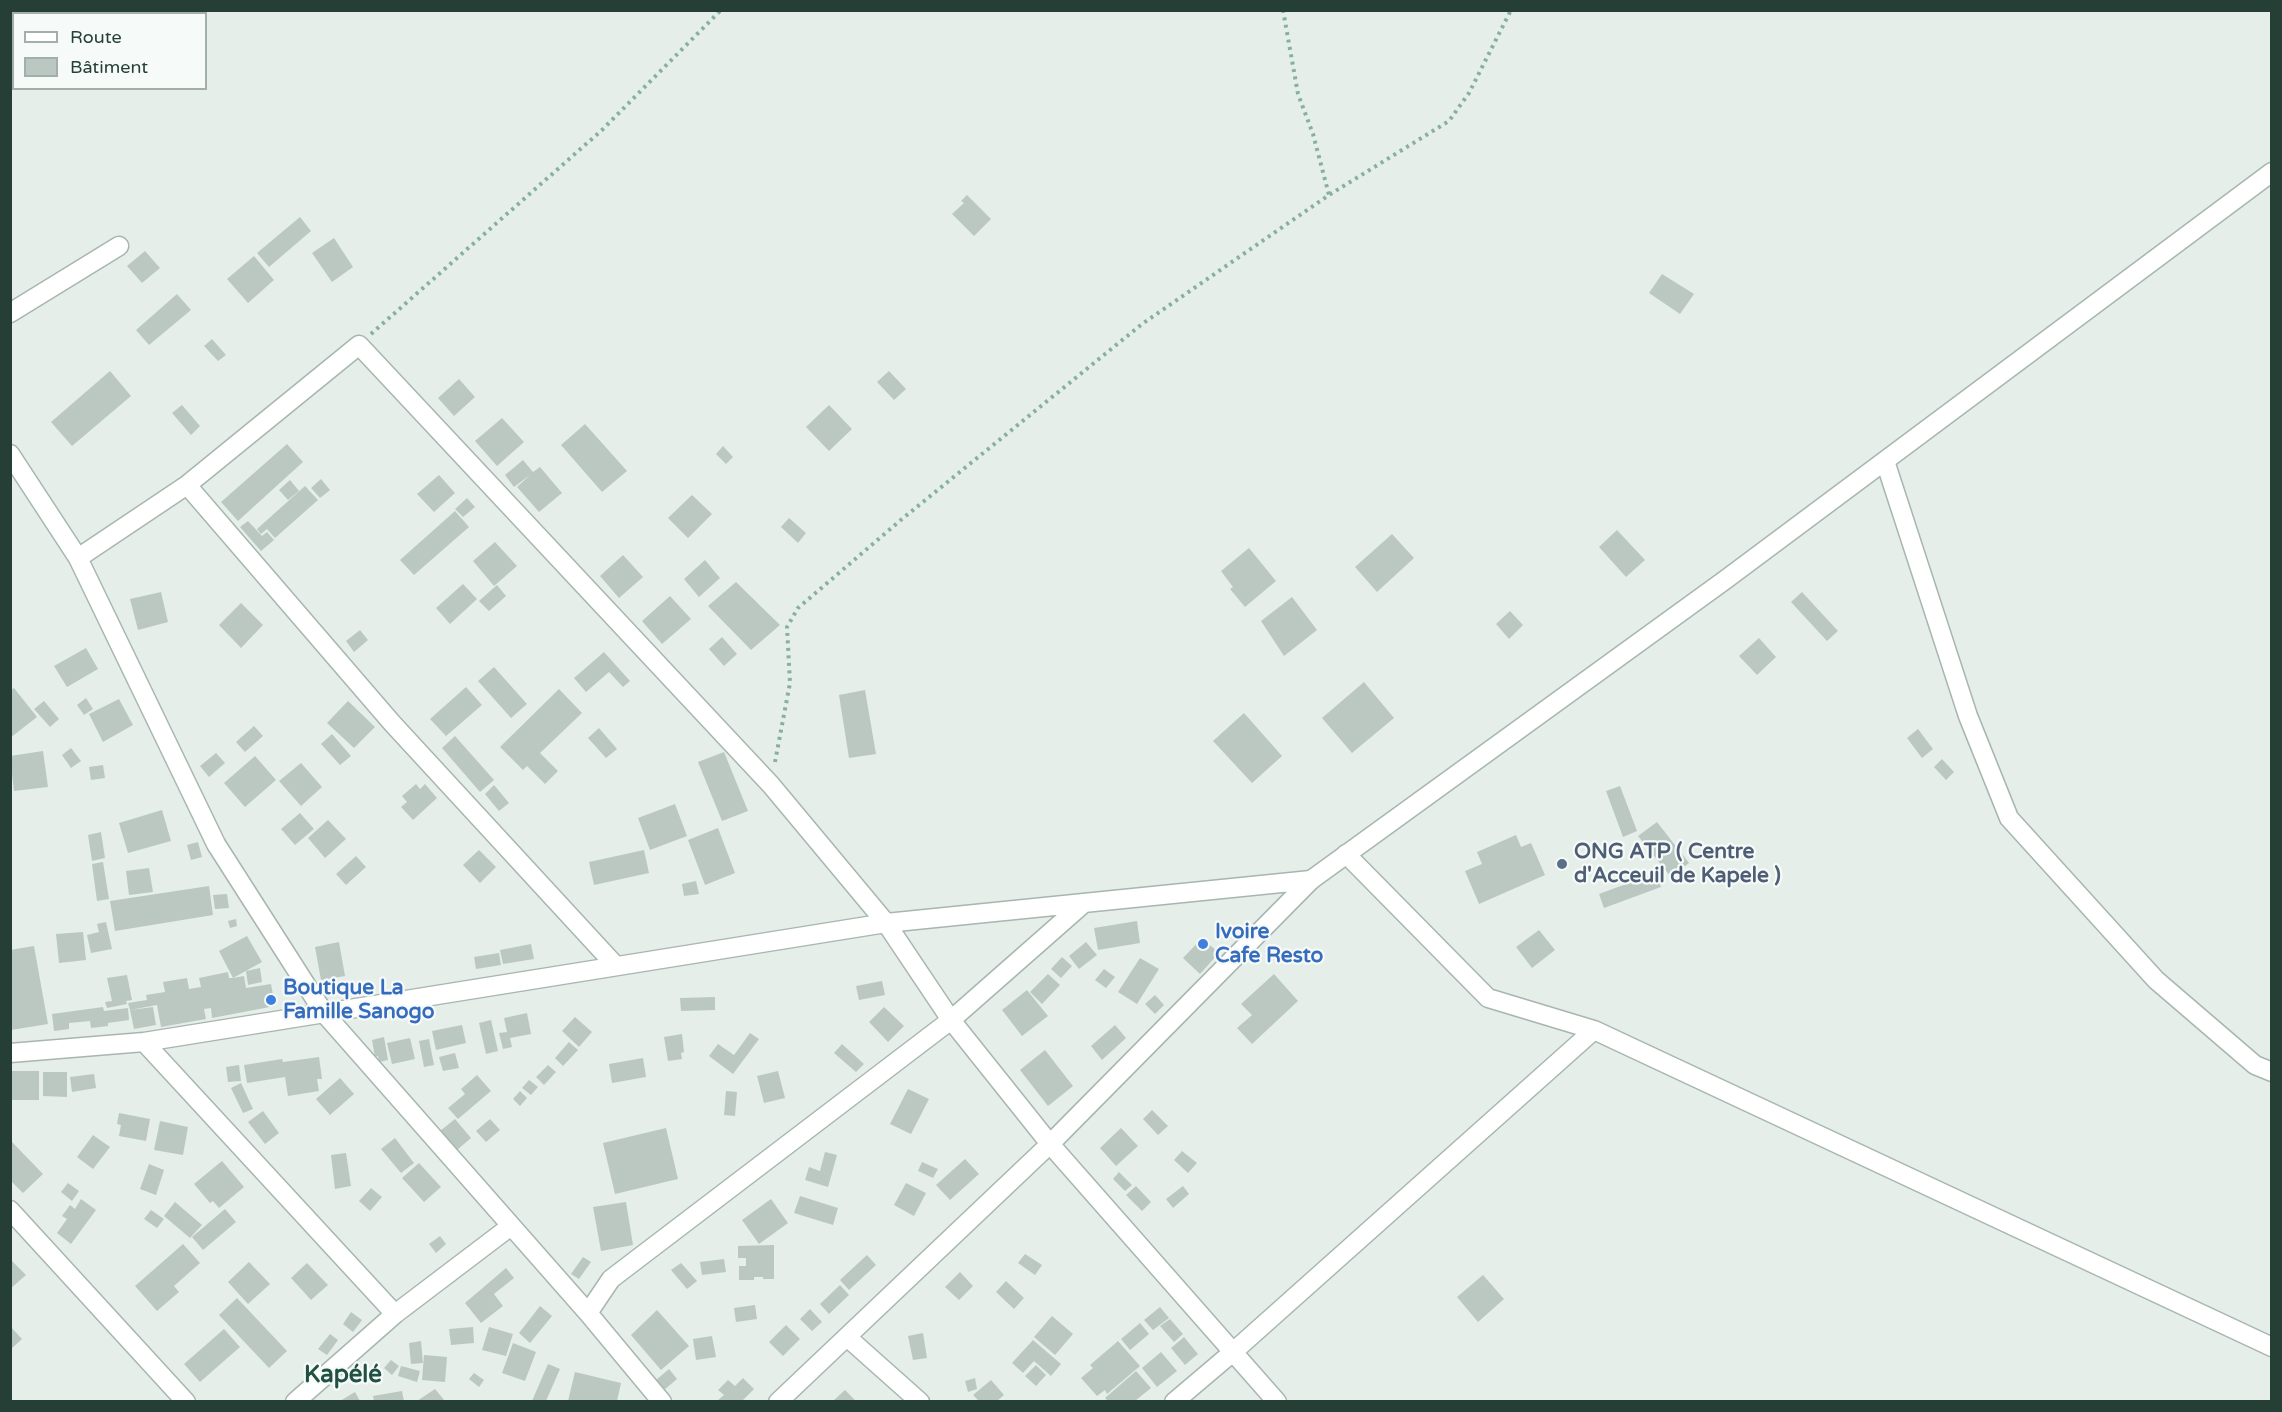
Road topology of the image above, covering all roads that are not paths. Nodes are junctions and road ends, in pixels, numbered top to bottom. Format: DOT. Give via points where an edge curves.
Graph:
graph roads {
  1 [pos="2271,172"];
  2 [pos="119,246"];
  3 [pos="10,313"];
  4 [pos="10,454"];
  5 [pos="1885,461"];
  6 [pos="187,485"];
  7 [pos="78,558"];
  8 [pos="1346,854"];
  9 [pos="1311,880"];
  10 [pos="1084,903"];
  11 [pos="886,922"];
  12 [pos="616,966"];
  13 [pos="324,1013"];
  14 [pos="951,1020"];
  15 [pos="1594,1030"];
  16 [pos="144,1042"];
  17 [pos="10,1053"];
  18 [pos="2271,1072"];
  19 [pos="1050,1144"];
  20 [pos="10,1210"];
  21 [pos="510,1226"];
  22 [pos="588,1313"];
  23 [pos="395,1314"];
  24 [pos="847,1337"];
  25 [pos="2271,1347"];
  26 [pos="1233,1352"];
  27 [pos="186,1401"];
  28 [pos="295,1401"];
  29 [pos="662,1401"];
  30 [pos="778,1401"];
  31 [pos="920,1401"];
  32 [pos="1174,1401"];
  33 [pos="1277,1401"];
  1 -- 5 [label="street"];
  2 -- 3 [label="street"];
  4 -- 7 [label="street"];
  5 -- 8 [label="street"];
  5 -- 18 [label="street" via="1968,716 2009,818 2156,980 2255,1065"];
  6 -- 7 [label="street"];
  6 -- 11 [label="street" via="359,345 771,785"];
  6 -- 12 [label="street" via="392,723"];
  7 -- 13 [label="street" via="216,844"];
  8 -- 9 [label="street"];
  8 -- 15 [label="street" via="1488,998"];
  9 -- 10 [label="street"];
  9 -- 19 [label="street"];
  10 -- 11 [label="street"];
  10 -- 14 [label="street"];
  11 -- 12 [label="street"];
  11 -- 14 [label="street"];
  12 -- 13 [label="street"];
  13 -- 16 [label="street"];
  13 -- 21 [label="street"];
  14 -- 19 [label="street"];
  14 -- 22 [label="street" via="610,1279"];
  15 -- 25 [label="street"];
  15 -- 26 [label="street"];
  16 -- 17 [label="street"];
  16 -- 23 [label="street"];
  19 -- 24 [label="street"];
  19 -- 26 [label="street"];
  20 -- 27 [label="street"];
  21 -- 22 [label="street"];
  21 -- 23 [label="street"];
  22 -- 29 [label="street"];
  23 -- 28 [label="street"];
  24 -- 30 [label="street"];
  24 -- 31 [label="street"];
  26 -- 32 [label="street"];
  26 -- 33 [label="street"];
}
